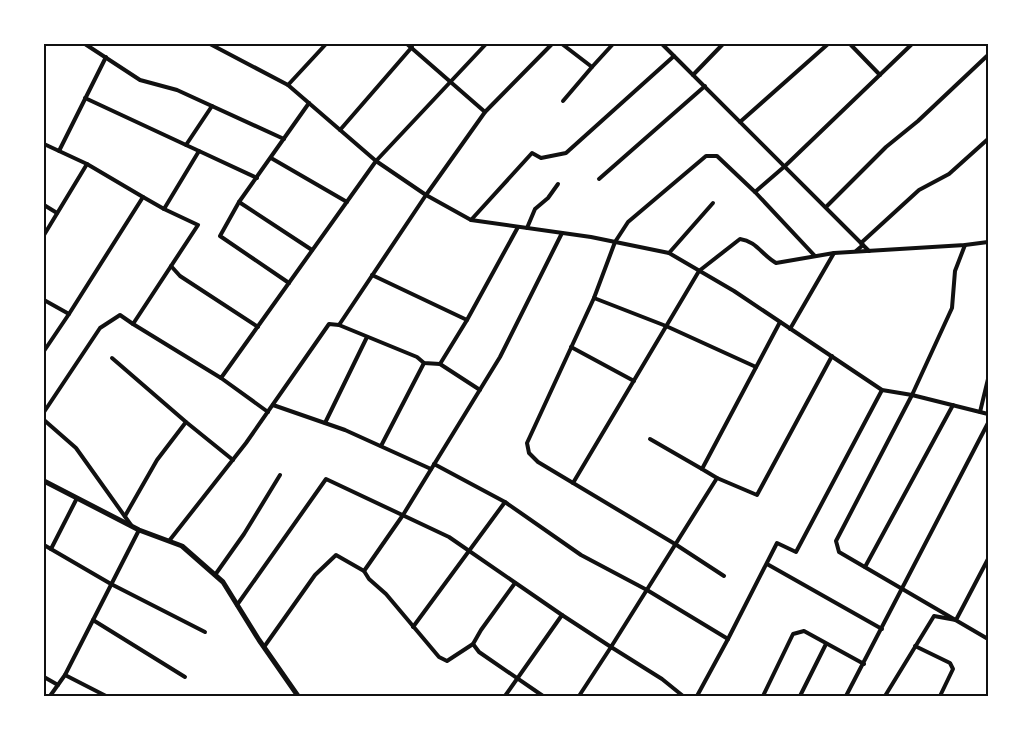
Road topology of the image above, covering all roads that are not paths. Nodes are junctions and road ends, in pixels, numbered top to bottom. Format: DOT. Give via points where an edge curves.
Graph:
graph roads {
  1 [pos="85,44"];
  2 [pos="210,44"];
  3 [pos="326,44"];
  4 [pos="407,44"];
  5 [pos="486,44"];
  6 [pos="552,44"];
  7 [pos="562,44"];
  8 [pos="612,44"];
  9 [pos="662,44"];
  10 [pos="724,44"];
  11 [pos="828,44"];
  12 [pos="850,44"];
  13 [pos="912,44"];
  14 [pos="220,46"];
  15 [pos="412,47"];
  16 [pos="988,55"];
  17 [pos="674,56"];
  18 [pos="106,58"];
  19 [pos="592,67"];
  20 [pos="693,75"];
  21 [pos="880,75"];
  22 [pos="451,82"];
  23 [pos="288,85"];
  24 [pos="705,86"];
  25 [pos="85,98"];
  26 [pos="564,101"];
  27 [pos="309,103"];
  28 [pos="212,106"];
  29 [pos="485,112"];
  30 [pos="740,122"];
  31 [pos="340,130"];
  32 [pos="988,138"];
  33 [pos="284,139"];
  34 [pos="44,144"];
  35 [pos="186,145"];
  36 [pos="59,151"];
  37 [pos="199,151"];
  38 [pos="271,158"];
  39 [pos="376,161"];
  40 [pos="87,164"];
  41 [pos="785,166"];
  42 [pos="257,178"];
  43 [pos="599,179"];
  44 [pos="558,184"];
  45 [pos="755,192"];
  46 [pos="426,195"];
  47 [pos="143,197"];
  48 [pos="240,202"];
  49 [pos="347,202"];
  50 [pos="712,203"];
  51 [pos="44,205"];
  52 [pos="826,207"];
  53 [pos="164,209"];
  54 [pos="57,213"];
  55 [pos="471,220"];
  56 [pos="518,226"];
  57 [pos="527,228"];
  58 [pos="562,233"];
  59 [pos="44,235"];
  60 [pos="988,238"];
  61 [pos="616,242"];
  62 [pos="861,243"];
  63 [pos="986,243"];
  64 [pos="965,245"];
  65 [pos="312,250"];
  66 [pos="869,251"];
  67 [pos="856,252"];
  68 [pos="668,253"];
  69 [pos="834,253"];
  70 [pos="815,256"];
  71 [pos="171,266"];
  72 [pos="700,271"];
  73 [pos="372,275"];
  74 [pos="289,283"];
  75 [pos="594,298"];
  76 [pos="44,300"];
  77 [pos="69,314"];
  78 [pos="467,320"];
  79 [pos="780,322"];
  80 [pos="133,324"];
  81 [pos="339,325"];
  82 [pos="666,326"];
  83 [pos="258,327"];
  84 [pos="790,329"];
  85 [pos="367,336"];
  86 [pos="571,347"];
  87 [pos="44,351"];
  88 [pos="832,356"];
  89 [pos="112,358"];
  90 [pos="424,363"];
  91 [pos="440,364"];
  92 [pos="756,367"];
  93 [pos="221,378"];
  94 [pos="988,379"];
  95 [pos="634,381"];
  96 [pos="480,390"];
  97 [pos="882,390"];
  98 [pos="912,396"];
  99 [pos="273,404"];
  100 [pos="953,405"];
  101 [pos="44,412"];
  102 [pos="268,412"];
  103 [pos="980,412"];
  104 [pos="988,414"];
  105 [pos="44,420"];
  106 [pos="186,422"];
  107 [pos="325,423"];
  108 [pos="988,423"];
  109 [pos="650,439"];
  110 [pos="381,446"];
  111 [pos="233,460"];
  112 [pos="434,464"];
  113 [pos="702,468"];
  114 [pos="431,469"];
  115 [pos="280,475"];
  116 [pos="717,478"];
  117 [pos="44,481"];
  118 [pos="573,483"];
  119 [pos="77,498"];
  120 [pos="505,502"];
  121 [pos="403,515"];
  122 [pos="125,516"];
  123 [pos="133,527"];
  124 [pos="139,530"];
  125 [pos="169,541"];
  126 [pos="44,544"];
  127 [pos="676,544"];
  128 [pos="51,549"];
  129 [pos="469,551"];
  130 [pos="988,559"];
  131 [pos="767,564"];
  132 [pos="865,567"];
  133 [pos="364,571"];
  134 [pos="215,575"];
  135 [pos="724,576"];
  136 [pos="516,583"];
  137 [pos="111,584"];
  138 [pos="647,590"];
  139 [pos="902,590"];
  140 [pos="238,605"];
  141 [pos="562,615"];
  142 [pos="93,620"];
  143 [pos="956,620"];
  144 [pos="413,627"];
  145 [pos="882,629"];
  146 [pos="206,632"];
  147 [pos="728,639"];
  148 [pos="988,639"];
  149 [pos="473,644"];
  150 [pos="826,644"];
  151 [pos="915,646"];
  152 [pos="264,647"];
  153 [pos="611,647"];
  154 [pos="864,664"];
  155 [pos="65,675"];
  156 [pos="44,677"];
  157 [pos="184,677"];
  158 [pos="517,679"];
  159 [pos="58,685"];
  160 [pos="50,696"];
  161 [pos="106,696"];
  162 [pos="298,696"];
  163 [pos="505,696"];
  164 [pos="543,696"];
  165 [pos="579,696"];
  166 [pos="683,696"];
  167 [pos="697,696"];
  168 [pos="763,696"];
  169 [pos="800,696"];
  170 [pos="846,696"];
  171 [pos="885,696"];
  172 [pos="940,696"];
  1 -- 18 [label="street"];
  2 -- 14 [label="street"];
  3 -- 23 [label="street"];
  4 -- 15 [label="street"];
  5 -- 22 [label="street"];
  6 -- 29 [label="street"];
  7 -- 19 [label="street"];
  8 -- 19 [label="street"];
  9 -- 17 [label="street"];
  10 -- 20 [label="street"];
  11 -- 30 [label="street"];
  12 -- 21 [label="street"];
  13 -- 21 [label="street"];
  14 -- 23 [label="street"];
  15 -- 22 [label="street"];
  15 -- 31 [label="street"];
  16 -- 52 [label="street" via="886,147"];
  17 -- 20 [label="street"];
  17 -- 55 [label="street" via="566,153 541,158 532,153"];
  18 -- 25 [label="street"];
  18 -- 28 [label="street" via="140,80 177,90"];
  19 -- 26 [label="street"];
  20 -- 24 [label="street"];
  21 -- 41 [label="street"];
  22 -- 29 [label="street"];
  22 -- 39 [label="street"];
  23 -- 27 [label="street"];
  24 -- 30 [label="street"];
  24 -- 43 [label="street"];
  25 -- 35 [label="street"];
  25 -- 36 [label="street"];
  27 -- 31 [label="street"];
  27 -- 33 [label="street"];
  28 -- 33 [label="street"];
  28 -- 35 [label="street"];
  29 -- 46 [label="street"];
  30 -- 41 [label="street"];
  31 -- 39 [label="street"];
  32 -- 62 [label="street" via="949,174 919,190"];
  33 -- 38 [label="street"];
  34 -- 36 [label="street"];
  35 -- 37 [label="street"];
  36 -- 40 [label="street"];
  37 -- 42 [label="street"];
  37 -- 53 [label="street"];
  38 -- 42 [label="street"];
  38 -- 49 [label="street"];
  39 -- 46 [label="street"];
  39 -- 49 [label="street"];
  40 -- 47 [label="street"];
  40 -- 54 [label="street"];
  41 -- 45 [label="street"];
  41 -- 52 [label="street"];
  42 -- 48 [label="street"];
  44 -- 57 [label="street" via="535,209"];
  45 -- 61 [label="street" via="717,156 706,156 628,222"];
  45 -- 70 [label="street"];
  46 -- 55 [label="street"];
  46 -- 73 [label="street"];
  47 -- 53 [label="street"];
  47 -- 77 [label="street"];
  48 -- 65 [label="street"];
  48 -- 74 [label="street" via="220,236"];
  49 -- 65 [label="street"];
  50 -- 68 [label="street"];
  51 -- 54 [label="street"];
  52 -- 62 [label="street"];
  53 -- 71 [label="street" via="198,225"];
  54 -- 59 [label="street"];
  55 -- 56 [label="street"];
  56 -- 57 [label="street"];
  56 -- 78 [label="street"];
  57 -- 58 [label="street"];
  58 -- 61 [label="street"];
  58 -- 96 [label="street" via="500,358"];
  60 -- 63 [label="street"];
  61 -- 68 [label="street"];
  61 -- 75 [label="street"];
  62 -- 66 [label="street"];
  62 -- 67 [label="street" via="863,245"];
  63 -- 64 [label="street"];
  64 -- 66 [label="street"];
  64 -- 98 [label="street" via="955,271 952,308"];
  65 -- 74 [label="street"];
  66 -- 67 [label="street"];
  67 -- 69 [label="street"];
  68 -- 72 [label="street"];
  69 -- 70 [label="street"];
  69 -- 84 [label="street"];
  70 -- 72 [label="street" via="776,263 750,240 740,239"];
  71 -- 80 [label="street"];
  71 -- 83 [label="street" via="180,276"];
  72 -- 79 [label="street"];
  72 -- 82 [label="street"];
  73 -- 78 [label="street"];
  73 -- 81 [label="street"];
  74 -- 83 [label="street"];
  75 -- 82 [label="street"];
  75 -- 86 [label="street"];
  76 -- 77 [label="street"];
  77 -- 87 [label="street"];
  78 -- 91 [label="street"];
  79 -- 84 [label="street"];
  79 -- 92 [label="street"];
  80 -- 93 [label="street"];
  80 -- 101 [label="street" via="120,315 100,328"];
  81 -- 85 [label="street"];
  81 -- 99 [label="street" via="329,324"];
  82 -- 92 [label="street"];
  82 -- 95 [label="street"];
  83 -- 93 [label="street"];
  84 -- 88 [label="street"];
  85 -- 90 [label="street"];
  85 -- 107 [label="street"];
  86 -- 95 [label="street"];
  86 -- 118 [label="street" via="527,443 529,453 538,462"];
  88 -- 97 [label="street"];
  88 -- 116 [label="street" via="757,495"];
  89 -- 106 [label="street"];
  90 -- 91 [label="street"];
  90 -- 110 [label="street"];
  91 -- 96 [label="street"];
  92 -- 113 [label="street"];
  93 -- 102 [label="street"];
  94 -- 103 [label="street"];
  95 -- 118 [label="street"];
  96 -- 112 [label="street"];
  97 -- 98 [label="street"];
  97 -- 131 [label="street" via="796,552 777,544"];
  98 -- 100 [label="street"];
  98 -- 132 [label="street" via="836,540 839,552"];
  99 -- 102 [label="street"];
  99 -- 107 [label="street"];
  100 -- 103 [label="street"];
  100 -- 132 [label="street"];
  102 -- 111 [label="street"];
  103 -- 104 [label="street"];
  105 -- 122 [label="street" via="76,448"];
  106 -- 111 [label="street"];
  106 -- 122 [label="street" via="157,460"];
  107 -- 110 [label="street"];
  108 -- 139 [label="street"];
  109 -- 113 [label="street"];
  110 -- 114 [label="street"];
  111 -- 125 [label="street"];
  112 -- 114 [label="street"];
  112 -- 120 [label="street"];
  113 -- 116 [label="street"];
  114 -- 121 [label="street"];
  115 -- 134 [label="street"];
  116 -- 127 [label="street"];
  117 -- 119 [label="street"];
  118 -- 127 [label="street"];
  119 -- 123 [label="street"];
  119 -- 128 [label="street"];
  120 -- 129 [label="street"];
  120 -- 138 [label="street" via="581,555"];
  121 -- 129 [label="street" via="449,537"];
  121 -- 133 [label="street"];
  121 -- 140 [label="street" via="326,479"];
  122 -- 123 [label="street"];
  123 -- 124 [label="street"];
  124 -- 125 [label="street"];
  124 -- 137 [label="street"];
  125 -- 134 [label="street" via="182,546"];
  126 -- 128 [label="street"];
  127 -- 135 [label="street"];
  127 -- 138 [label="street"];
  128 -- 137 [label="street"];
  129 -- 136 [label="street"];
  129 -- 144 [label="street"];
  130 -- 143 [label="street"];
  131 -- 145 [label="street"];
  131 -- 147 [label="street"];
  132 -- 139 [label="street"];
  133 -- 144 [label="street"];
  133 -- 152 [label="street" via="336,555 315,575"];
  134 -- 140 [label="street"];
  136 -- 141 [label="street"];
  136 -- 149 [label="street"];
  137 -- 142 [label="street"];
  137 -- 146 [label="street"];
  138 -- 147 [label="street"];
  138 -- 153 [label="street"];
  139 -- 143 [label="street"];
  139 -- 145 [label="street"];
  140 -- 152 [label="street"];
  141 -- 153 [label="street"];
  141 -- 158 [label="street"];
  142 -- 155 [label="street"];
  142 -- 157 [label="street"];
  143 -- 148 [label="street"];
  143 -- 151 [label="street" via="934,616"];
  144 -- 149 [label="street" via="446,661"];
  145 -- 154 [label="street"];
  147 -- 167 [label="street"];
  149 -- 158 [label="street" via="479,652"];
  150 -- 154 [label="street"];
  150 -- 168 [label="street" via="804,631 793,634"];
  150 -- 169 [label="street"];
  151 -- 171 [label="street"];
  151 -- 172 [label="street" via="950,663 953,670"];
  152 -- 162 [label="street"];
  153 -- 165 [label="street"];
  153 -- 166 [label="street"];
  154 -- 170 [label="street"];
  155 -- 159 [label="street"];
  155 -- 161 [label="street"];
  156 -- 159 [label="street"];
  158 -- 163 [label="street"];
  158 -- 164 [label="street"];
  159 -- 160 [label="street"];
}
